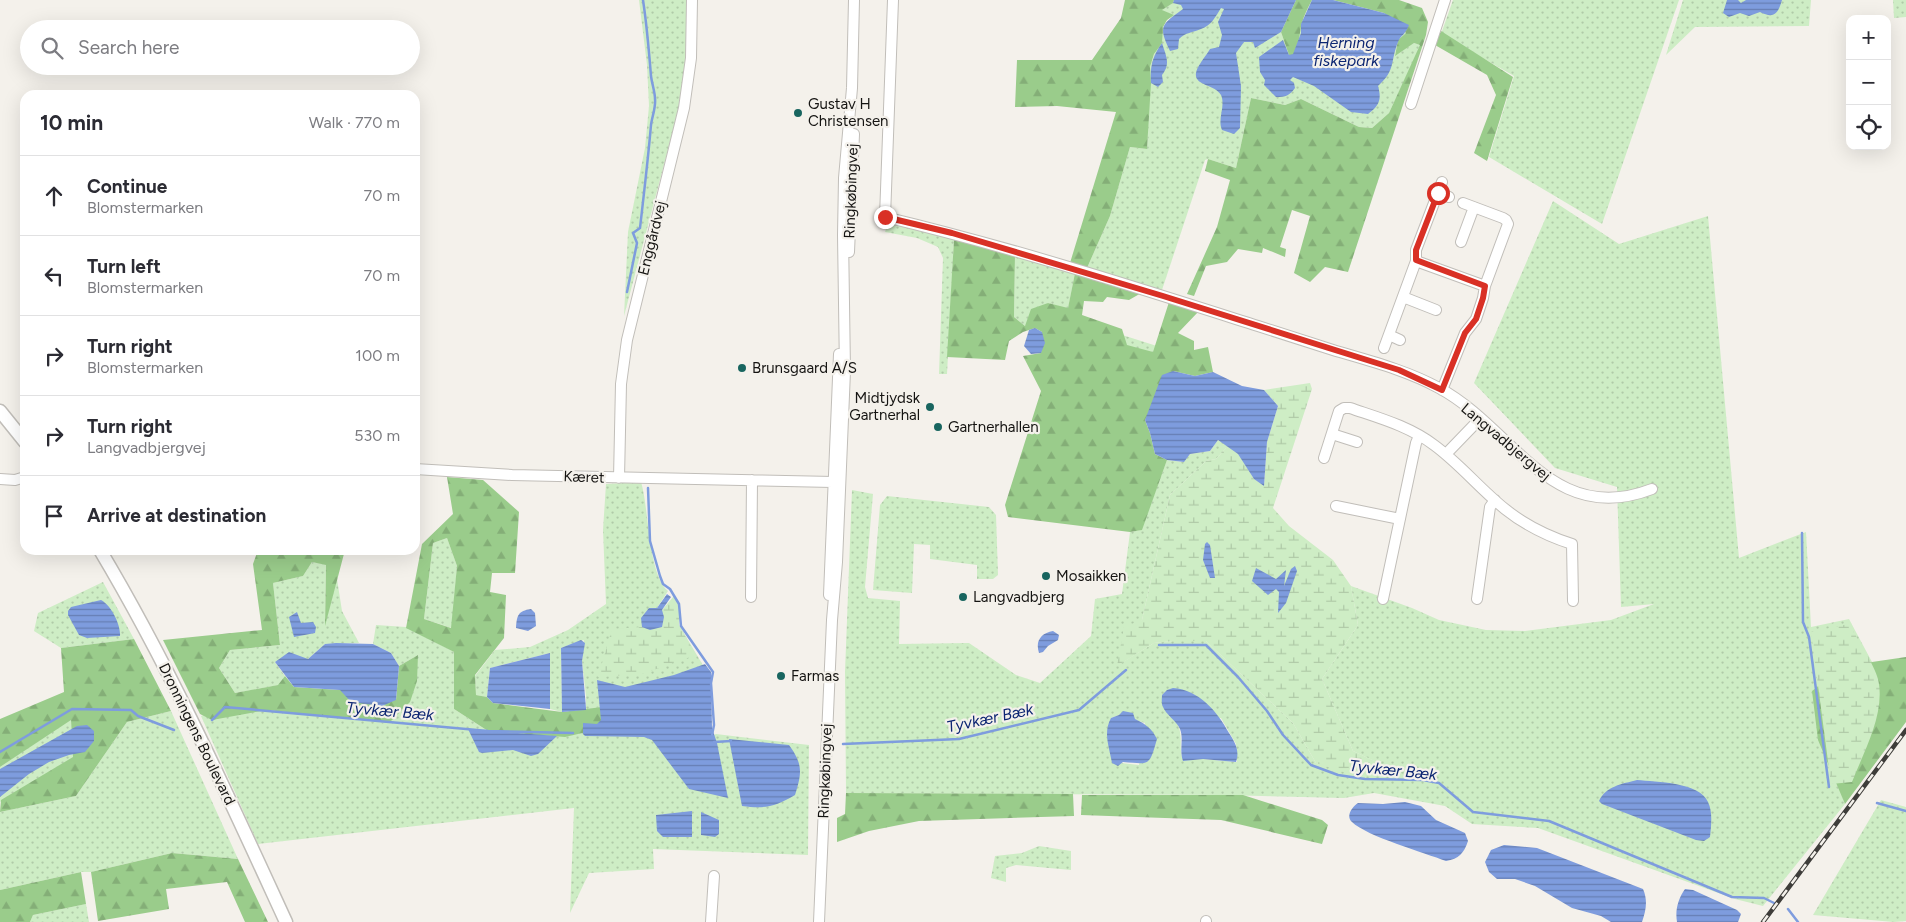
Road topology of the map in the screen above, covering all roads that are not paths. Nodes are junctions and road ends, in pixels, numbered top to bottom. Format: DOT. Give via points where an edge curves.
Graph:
graph roads {
  1 [pos="692,0"];
  2 [pos="854,0"];
  3 [pos="893,0"];
  4 [pos="1445,0"];
  5 [pos="1411,104"];
  6 [pos="1442,182"];
  7 [pos="1438,193"];
  8 [pos="1449,197"];
  9 [pos="1463,203"];
  10 [pos="1474,207"];
  11 [pos="1461,242"];
  12 [pos="1416,260"];
  13 [pos="1485,286"];
  14 [pos="1403,297"];
  15 [pos="1436,310"];
  16 [pos="843,320"];
  17 [pos="1389,335"];
  18 [pos="1400,340"];
  19 [pos="1384,348"];
  20 [pos="1442,390"];
  21 [pos="0,411"];
  22 [pos="1479,417"];
  23 [pos="1332,434"];
  24 [pos="20,436"];
  25 [pos="1419,436"];
  26 [pos="1357,442"];
  27 [pos="1446,454"];
  28 [pos="1324,458"];
  29 [pos="420,469"];
  30 [pos="20,478"];
  31 [pos="619,478"];
  32 [pos="0,479"];
  33 [pos="752,480"];
  34 [pos="833,482"];
  35 [pos="1652,489"];
  36 [pos="1495,500"];
  37 [pos="1336,506"];
  38 [pos="1365,512"];
  39 [pos="1400,519"];
  40 [pos="1363,524"];
  41 [pos="103,555"];
  42 [pos="1584,580"];
  43 [pos="1572,581"];
  44 [pos="1479,587"];
  45 [pos="1490,588"];
  46 [pos="751,596"];
  47 [pos="1382,599"];
  48 [pos="1478,599"];
  49 [pos="1573,601"];
  50 [pos="832,620"];
  51 [pos="714,876"];
  52 [pos="286,922"];
  53 [pos="711,922"];
  54 [pos="819,922"];
  1 -- 31 [label="street, Enggårdvej" via="692,58 684,108 627,340 621,384"];
  2 -- 16 [label="street, Ringkøbingvej" via="842,235"];
  3 -- 20 [label="street, Langvadbjergvej" via="885,217 952,233 1163,296 1399,370"];
  4 -- 5 [label="street"];
  6 -- 7 [label="street"];
  7 -- 8 [label="street"];
  7 -- 12 [label="street" via="1416,250"];
  9 -- 10 [label="street"];
  10 -- 11 [label="street"];
  10 -- 13 [label="street" via="1506,220 1508,224"];
  12 -- 13 [label="street"];
  12 -- 14 [label="street"];
  13 -- 20 [label="street" via="1476,319 1465,333"];
  14 -- 15 [label="street"];
  14 -- 17 [label="street"];
  16 -- 34 [label="street, Ringkøbingvej"];
  16 -- 50 [label="street, Ringkøbingvej" via="844,380"];
  17 -- 18 [label="street"];
  17 -- 19 [label="street"];
  20 -- 22 [label="street, Langvadbjergvej"];
  21 -- 24 [label="main road"];
  22 -- 27 [label="street"];
  22 -- 35 [label="street, Langvadbjergvej" via="1557,485 1582,495 1612,498"];
  23 -- 25 [label="street" via="1340,411 1350,408 1399,425"];
  23 -- 26 [label="street"];
  23 -- 28 [label="street"];
  25 -- 27 [label="street"];
  25 -- 39 [label="street"];
  27 -- 36 [label="street"];
  29 -- 31 [label="street, Kæret"];
  30 -- 32 [label="street"];
  31 -- 33 [label="street, Kæret"];
  33 -- 34 [label="street, Kæret"];
  33 -- 46 [label="street"];
  34 -- 50 [label="street, Ringkøbingvej" via="829,581"];
  36 -- 43 [label="street" via="1526,524 1572,544"];
  36 -- 44 [label="street" via="1490,507"];
  37 -- 38 [label="street"];
  38 -- 39 [label="street"];
  38 -- 40 [label="street"];
  39 -- 47 [label="street"];
  41 -- 52 [label="main road, Dronningens Boulevard" via="198,733"];
  42 -- 43 [label="street"];
  43 -- 49 [label="street"];
  44 -- 45 [label="street"];
  44 -- 48 [label="street"];
  50 -- 54 [label="street, Ringkøbingvej"];
  51 -- 53 [label="street"];
}
